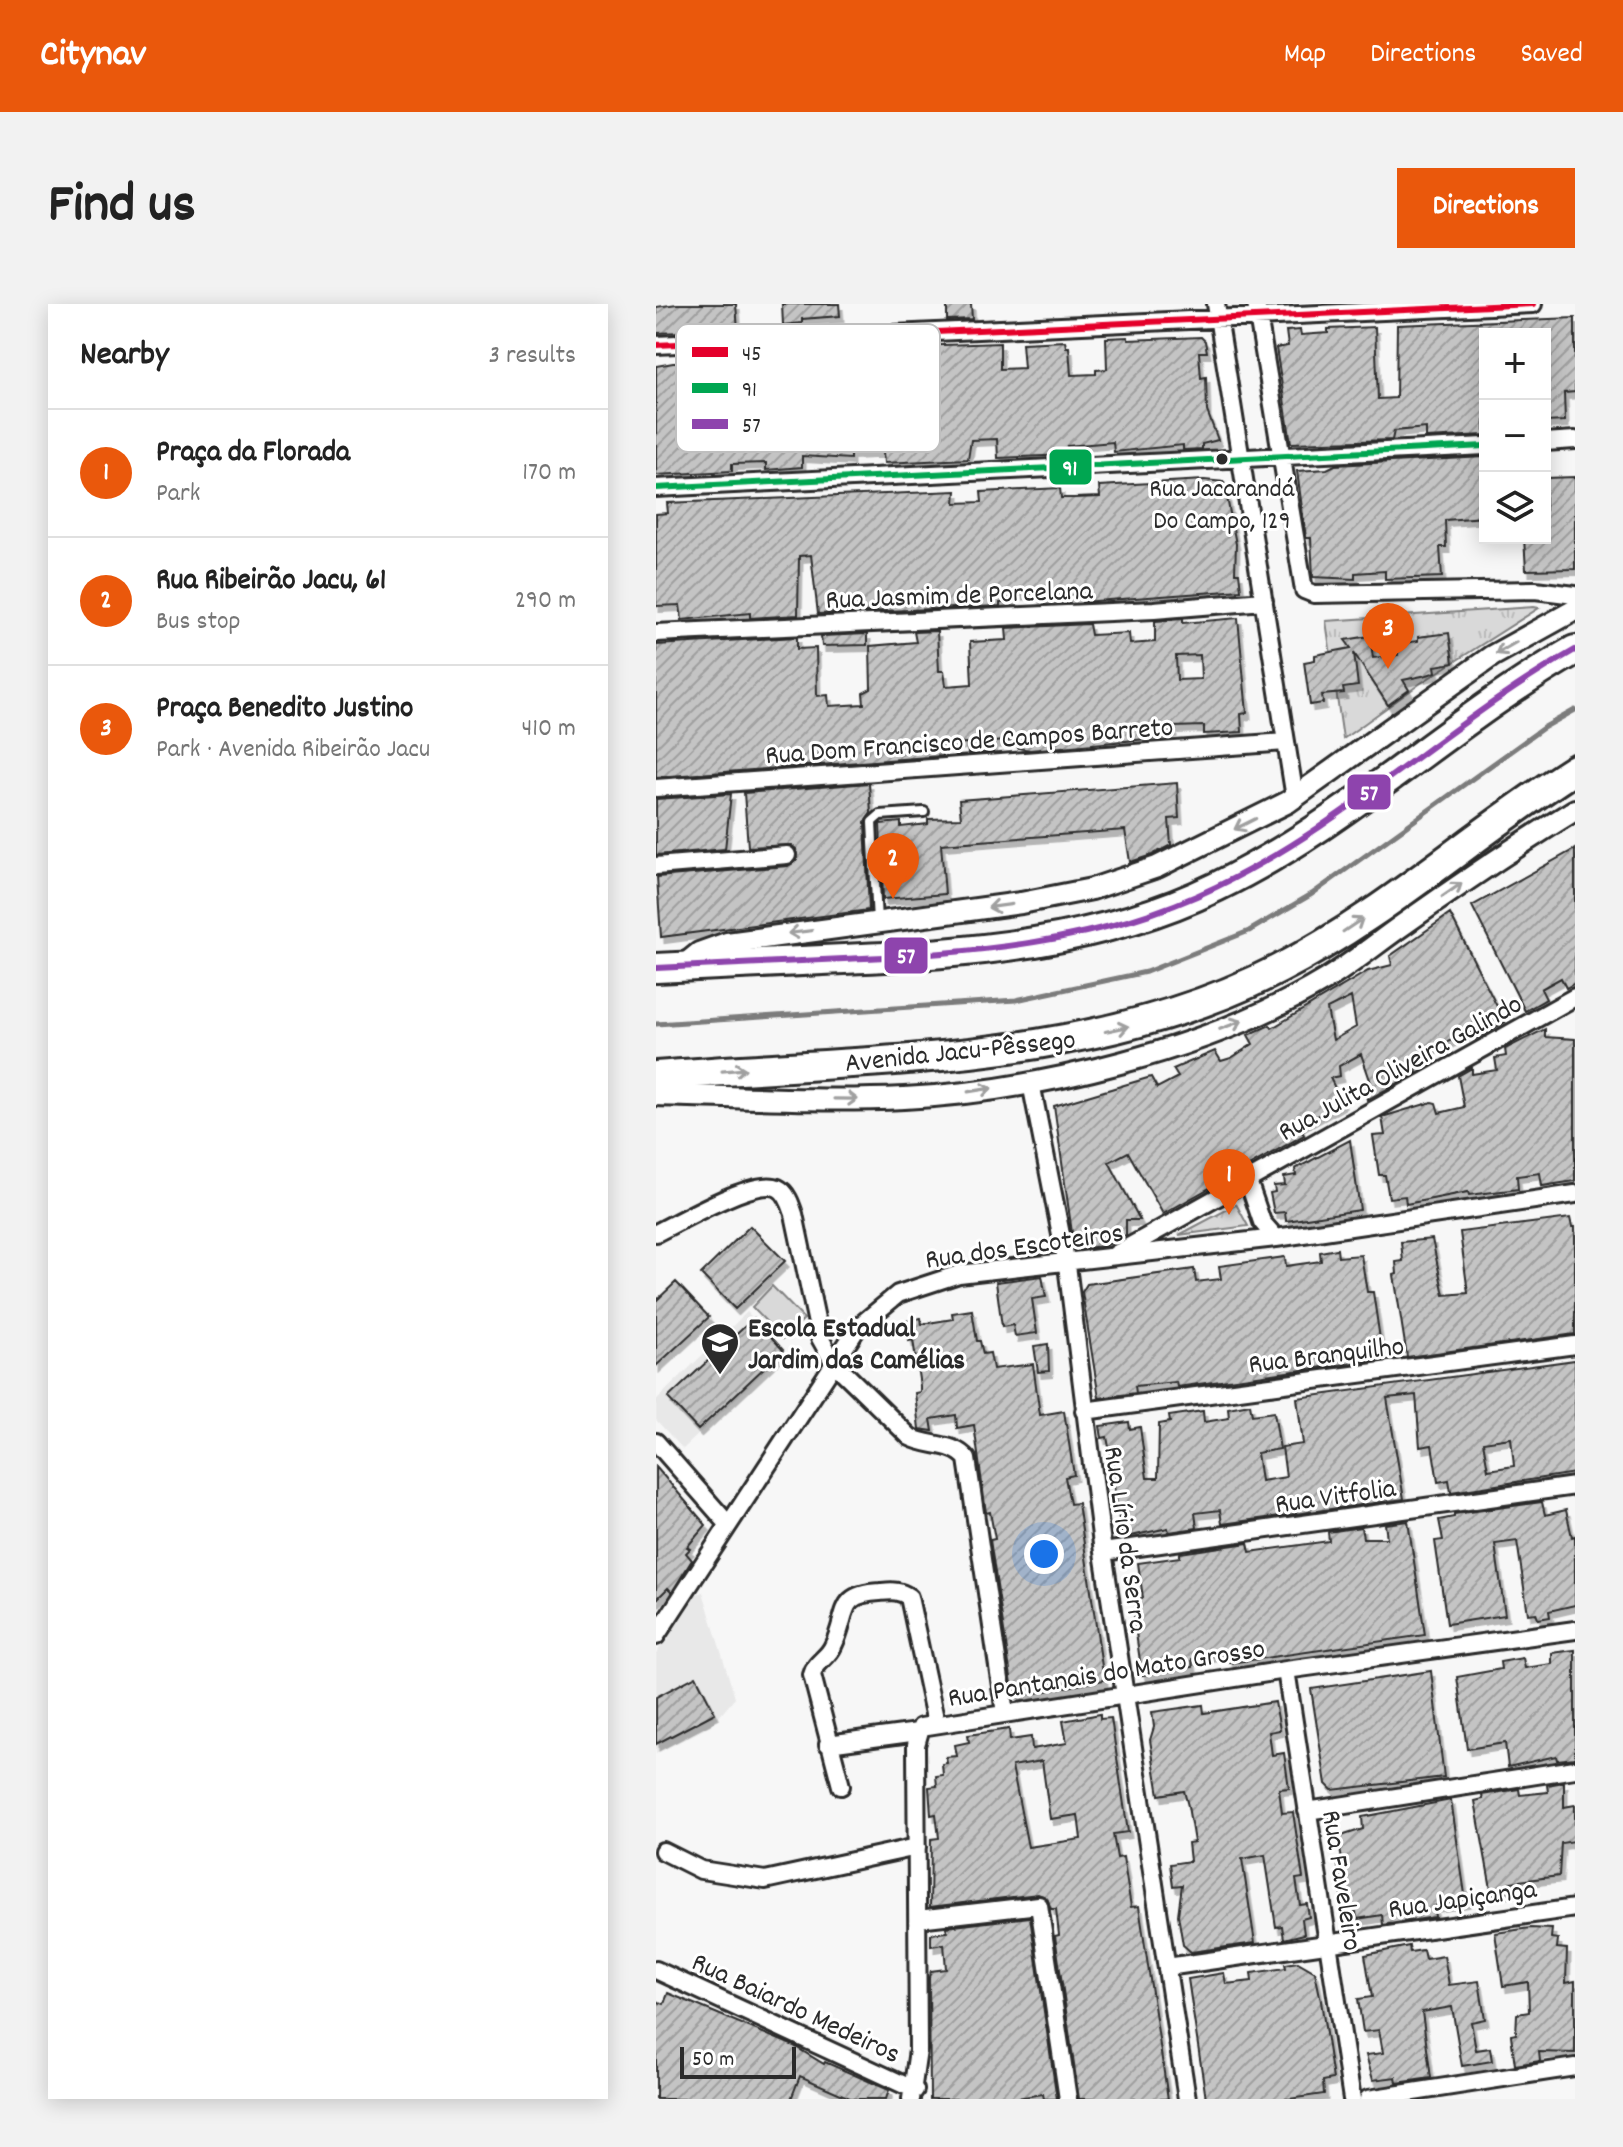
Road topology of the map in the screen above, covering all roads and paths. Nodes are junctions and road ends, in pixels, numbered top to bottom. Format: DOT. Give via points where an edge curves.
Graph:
graph roads {
  1 [pos="1216,304"];
  2 [pos="1533,304"];
  3 [pos="1257,311"];
  4 [pos="1219,321"];
  5 [pos="940,333"];
  6 [pos="676,344"];
  7 [pos="656,345"];
  8 [pos="1575,440"];
  9 [pos="1551,442"];
  10 [pos="1479,446"];
  11 [pos="1281,458"];
  12 [pos="1241,460"];
  13 [pos="656,488"];
  14 [pos="1575,595"];
  15 [pos="1264,601"];
  16 [pos="1575,610"];
  17 [pos="656,633"];
  18 [pos="1575,650"];
  19 [pos="1286,742"];
  20 [pos="1575,769"];
  21 [pos="656,788"];
  22 [pos="1295,798"];
  23 [pos="1575,810"];
  24 [pos="924,812"];
  25 [pos="787,855"];
  26 [pos="656,866"];
  27 [pos="877,923"];
  28 [pos="669,967"];
  29 [pos="1575,997"];
  30 [pos="656,1076"];
  31 [pos="1031,1083"];
  32 [pos="656,1095"];
  33 [pos="1248,1181"];
  34 [pos="1575,1194"];
  35 [pos="656,1233"];
  36 [pos="1276,1238"];
  37 [pos="1112,1257"];
  38 [pos="1067,1265"];
  39 [pos="1575,1345"];
  40 [pos="834,1363"];
  41 [pos="1084,1411"];
  42 [pos="656,1442"];
  43 [pos="1575,1486"];
  44 [pos="728,1524"];
  45 [pos="1103,1552"];
  46 [pos="662,1615"];
  47 [pos="1575,1630"];
  48 [pos="656,1636"];
  49 [pos="1286,1670"];
  50 [pos="1125,1696"];
  51 [pos="1005,1713"];
  52 [pos="936,1723"];
  53 [pos="918,1732"];
  54 [pos="828,1744"];
  55 [pos="1575,1769"];
  56 [pos="841,1786"];
  57 [pos="1307,1811"];
  58 [pos="917,1847"];
  59 [pos="663,1851"];
  60 [pos="1575,1908"];
  61 [pos="918,1919"];
  62 [pos="1328,1944"];
  63 [pos="1167,1967"];
  64 [pos="656,1970"];
  65 [pos="1575,2067"];
  66 [pos="913,2094"];
  67 [pos="1068,2099"];
  68 [pos="1187,2099"];
  69 [pos="1352,2099"];
  70 [pos="1368,2099"];
  1 -- 4 [label="street"];
  2 -- 3 [label="street"];
  3 -- 4 [label="street"];
  3 -- 11 [label="street"];
  4 -- 5 [label="street"];
  4 -- 12 [label="street"];
  6 -- 7 [label="street"];
  8 -- 9 [label="street"];
  10 -- 11 [label="street"];
  11 -- 12 [label="street"];
  11 -- 14 [label="street" via="1302,586 1308,593 1535,590"];
  12 -- 13 [label="street"];
  12 -- 15 [label="street"];
  15 -- 17 [label="street, Rua Jasmim de Porcelana"];
  15 -- 19 [label="street"];
  16 -- 22 [label="street, one-way" via="1492,656"];
  18 -- 28 [label="highway" via="1473,713 1308,833 1217,887 1145,917 1094,932 950,954"];
  19 -- 21 [label="street, Rua Dom Francisco de Campos Barreto"];
  19 -- 22 [label="street"];
  30 -- 20 [label="highway, Avenida Jacu-Pêssego, one-way" via="1012,1049 1142,1024 1211,1001 1344,931"];
  22 -- 27 [label="street, one-way" via="1157,867 1092,889"];
  31 -- 23 [label="street, Avenida Jacu-Pêssego, one-way" via="1194,1039 1260,1014 1326,980 1515,846"];
  24 -- 27 [label="lane" via="886,814 872,822"];
  25 -- 26 [label="street"];
  27 -- 28 [label="street, one-way" via="727,943"];
  29 -- 33 [label="street, Rua Julita Oliveira Galindo"];
  32 -- 31 [label="street, Avenida Jacu-Pêssego, one-way" via="902,1098"];
  31 -- 38 [label="street, Rua Lírio da Serra"];
  33 -- 36 [label="street" via="1262,1222"];
  33 -- 37 [label="street, Rua Julita Oliveira Galindo"];
  34 -- 36 [label="street, Rua dos Escoteiros"];
  35 -- 40 [label="street" via="739,1193 780,1188 794,1214 820,1338"];
  36 -- 37 [label="street, Rua dos Escoteiros"];
  37 -- 38 [label="street, Rua dos Escoteiros"];
  38 -- 40 [label="street, Rua dos Escoteiros" via="959,1274 919,1284 858,1327"];
  38 -- 41 [label="street, Rua Lírio da Serra"];
  39 -- 41 [label="street, Rua Branquilho"];
  40 -- 44 [label="street, Rua dos Escoteiros"];
  40 -- 51 [label="street" via="910,1437 955,1449 967,1459"];
  41 -- 45 [label="street, Rua Lírio da Serra"];
  42 -- 44 [label="street"];
  43 -- 45 [label="street, Rua Vitfolia"];
  44 -- 46 [label="street, Rua dos Escoteiros"];
  45 -- 50 [label="street, Rua Lírio da Serra"];
  46 -- 48 [label="street, Rua dos Escoteiros"];
  47 -- 49 [label="street, Rua Pantanais do Mato Grosso"];
  49 -- 50 [label="street, Rua Pantanais do Mato Grosso"];
  49 -- 57 [label="street, Rua Faveleiro"];
  50 -- 51 [label="street, Rua Pantanais do Mato Grosso"];
  50 -- 63 [label="street, Rua Lírio da Serra"];
  51 -- 52 [label="street, Rua Pantanais do Mato Grosso"];
  52 -- 53 [label="street, Rua Pantanais do Mato Grosso"];
  52 -- 54 [label="street" via="909,1597 898,1591 859,1593 848,1604 834,1646 812,1675"];
  53 -- 54 [label="street"];
  53 -- 58 [label="street, Rua Pantanais do Mato Grosso"];
  54 -- 56 [label="street"];
  55 -- 57 [label="street"];
  57 -- 62 [label="street, Rua Faveleiro"];
  58 -- 59 [label="street" via="765,1880 701,1870"];
  58 -- 61 [label="street, Rua Pantanais do Mato Grosso"];
  60 -- 62 [label="street, Rua Japiçanga"];
  61 -- 66 [label="street, Rua Pantanais do Mato Grosso"];
  61 -- 67 [label="street" via="1039,1905"];
  62 -- 63 [label="street, Rua Japiçanga"];
  62 -- 69 [label="street, Rua Faveleiro"];
  63 -- 68 [label="street, Rua Lírio da Serra"];
  64 -- 66 [label="street, Rua Baiardo Medeiros"];
  65 -- 70 [label="street"];
}
